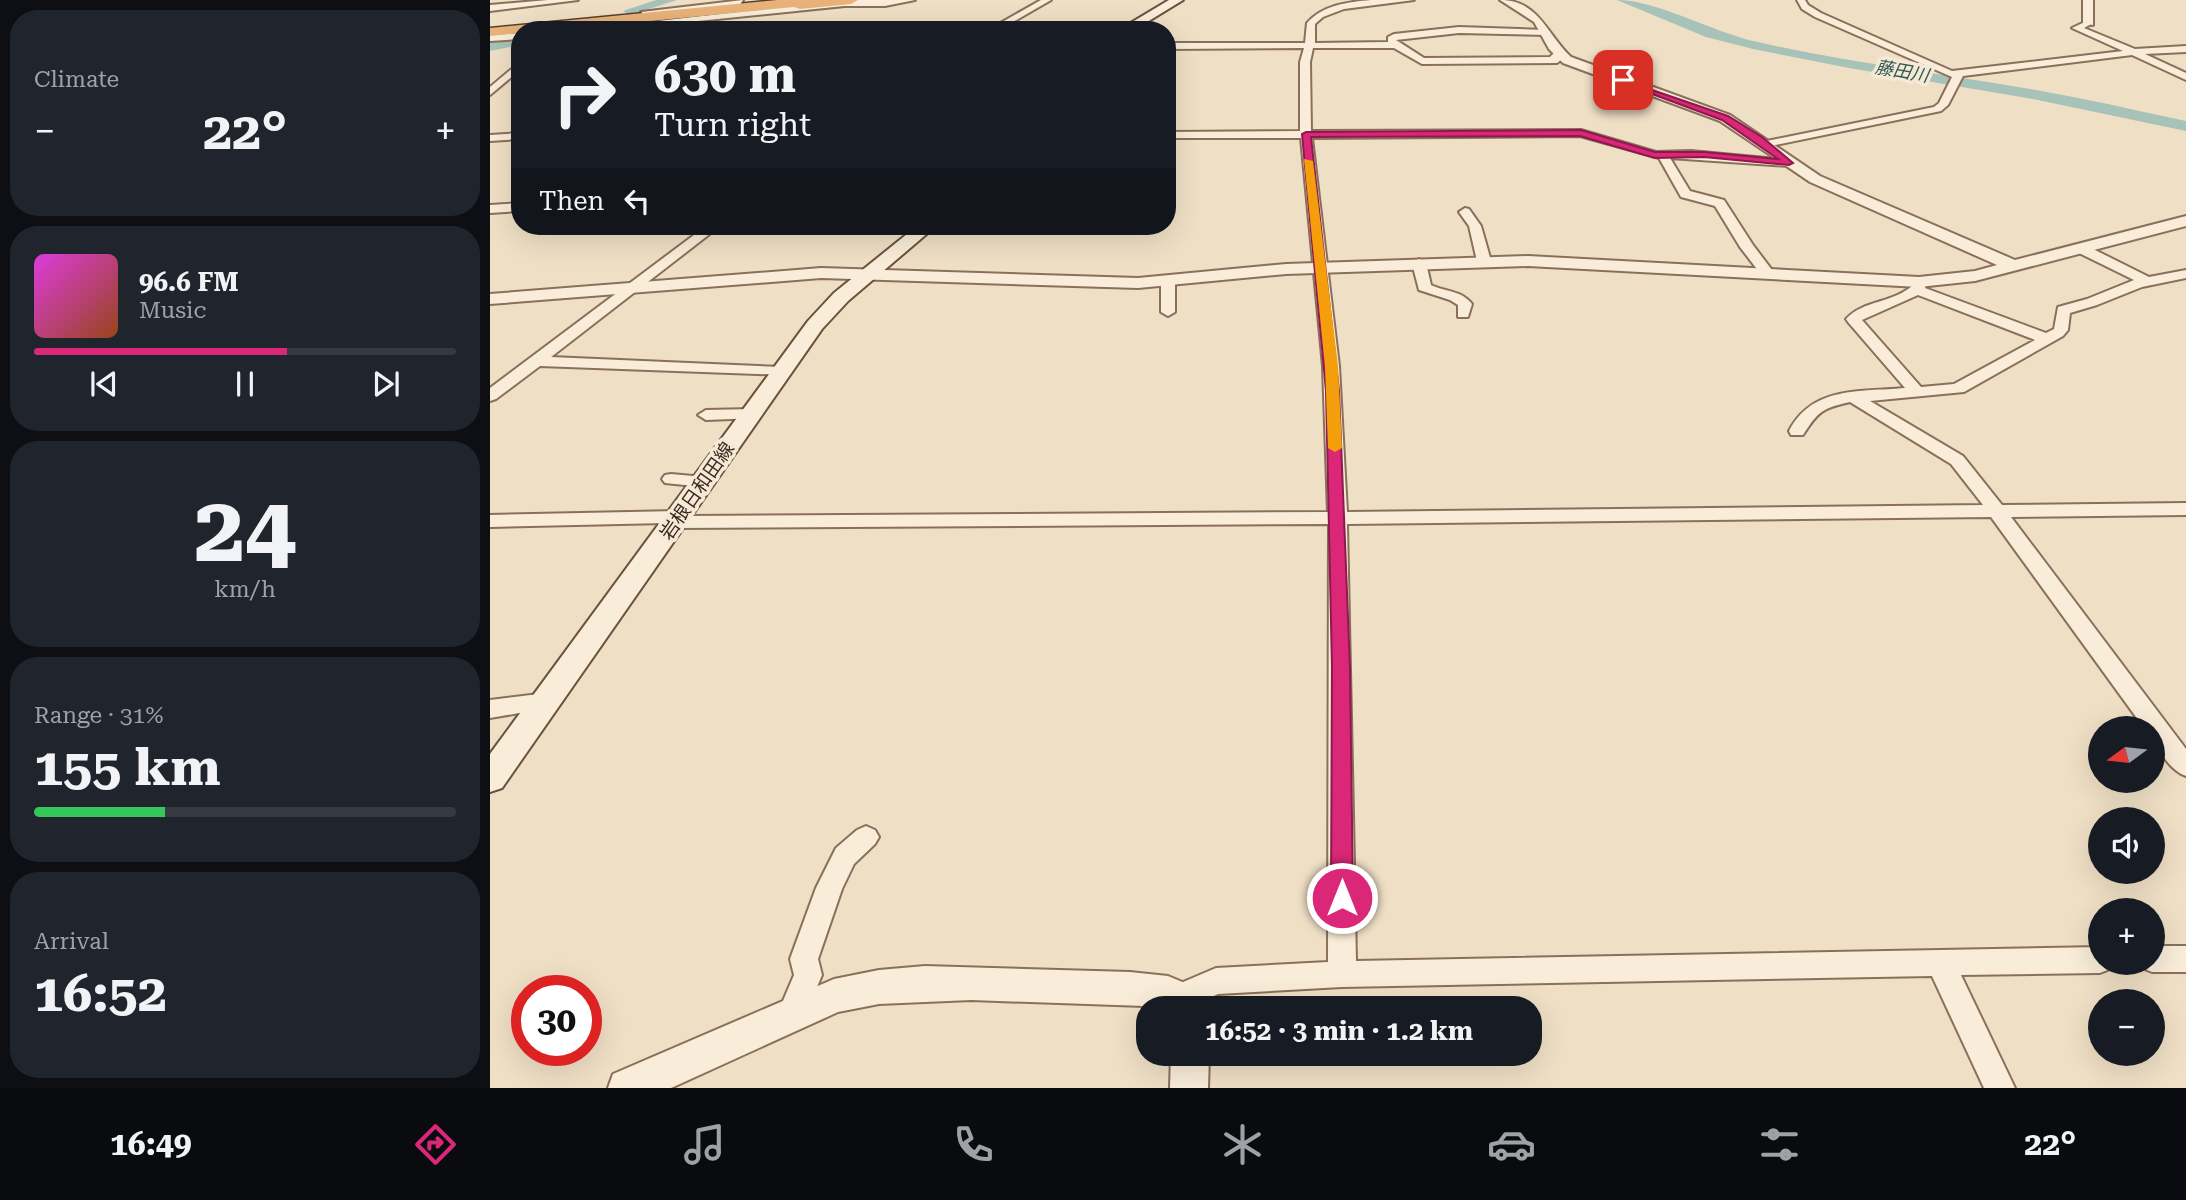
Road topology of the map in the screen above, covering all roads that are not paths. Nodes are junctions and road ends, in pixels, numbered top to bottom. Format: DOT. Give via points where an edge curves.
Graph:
graph roads {
  1 [pos="574,0"];
  2 [pos="773,0"];
  3 [pos="819,0"];
  4 [pos="851,0"];
  5 [pos="911,0"];
  6 [pos="1047,0"];
  7 [pos="1177,0"];
  8 [pos="1410,0"];
  9 [pos="1505,0"];
  10 [pos="1801,0"];
  11 [pos="2088,0"];
  12 [pos="886,1"];
  13 [pos="490,8"];
  14 [pos="512,8"];
  15 [pos="774,16"];
  16 [pos="512,21"];
  17 [pos="604,21"];
  18 [pos="616,21"];
  19 [pos="634,21"];
  20 [pos="676,21"];
  21 [pos="1008,21"];
  22 [pos="1141,21"];
  23 [pos="2089,23"];
  24 [pos="511,32"];
  25 [pos="511,32"];
  26 [pos="1545,33"];
  27 [pos="490,34"];
  28 [pos="1309,45"];
  29 [pos="1394,45"];
  30 [pos="1176,46"];
  31 [pos="2186,50"];
  32 [pos="2134,52"];
  33 [pos="1561,56"];
  34 [pos="511,66"];
  35 [pos="500,68"];
  36 [pos="511,73"];
  37 [pos="1959,76"];
  38 [pos="2186,77"];
  39 [pos="490,92"];
  40 [pos="1306,134"];
  41 [pos="1176,135"];
  42 [pos="511,137"];
  43 [pos="490,138"];
  44 [pos="1766,145"];
  45 [pos="1663,155"];
  46 [pos="1789,163"];
  47 [pos="511,207"];
  48 [pos="490,209"];
  49 [pos="1465,212"];
  50 [pos="2186,222"];
  51 [pos="702,235"];
  52 [pos="916,235"];
  53 [pos="2080,248"];
  54 [pos="1484,261"];
  55 [pos="1419,262"];
  56 [pos="2014,266"];
  57 [pos="1320,267"];
  58 [pos="869,272"];
  59 [pos="1768,274"];
  60 [pos="2186,274"];
  61 [pos="2167,277"];
  62 [pos="1168,280"];
  63 [pos="2147,281"];
  64 [pos="2186,283"];
  65 [pos="634,286"];
  66 [pos="1918,286"];
  67 [pos="490,299"];
  68 [pos="1168,312"];
  69 [pos="1463,314"];
  70 [pos="2047,339"];
  71 [pos="535,361"];
  72 [pos="781,372"];
  73 [pos="1916,391"];
  74 [pos="490,396"];
  75 [pos="1853,397"];
  76 [pos="752,414"];
  77 [pos="706,415"];
  78 [pos="1797,431"];
  79 [pos="671,479"];
  80 [pos="704,482"];
  81 [pos="2186,509"];
  82 [pos="1998,510"];
  83 [pos="1338,518"];
  84 [pos="677,519"];
  85 [pos="490,521"];
  86 [pos="547,701"];
  87 [pos="490,709"];
  88 [pos="2186,767"];
  89 [pos="490,779"];
  90 [pos="866,837"];
  91 [pos="2165,959"];
  92 [pos="2186,959"];
  93 [pos="2088,960"];
  94 [pos="1940,962"];
  95 [pos="1342,975"];
  96 [pos="1172,996"];
  97 [pos="1192,996"];
  98 [pos="791,1015"];
  99 [pos="1190,1066"];
  100 [pos="627,1088"];
  101 [pos="1189,1088"];
  102 [pos="2000,1088"];
  1 -- 14 [label="street" via="536,9"];
  2 -- 17 [label="street"];
  3 -- 18 [label="highway"];
  4 -- 19 [label="highway"];
  5 -- 12 [label="street"];
  6 -- 21 [label="street"];
  7 -- 22 [label="main road"];
  8 -- 28 [label="street" via="1355,2 1327,10 1311,23"];
  9 -- 26 [label="street" via="1534,17"];
  10 -- 37 [label="street" via="1818,15"];
  11 -- 23 [label="street"];
  12 -- 15 [label="street"];
  12 -- 20 [label="street"];
  13 -- 14 [label="street"];
  14 -- 16 [label="street" via="508,11"];
  23 -- 32 [label="street" via="2076,28"];
  24 -- 27 [label="highway"];
  25 -- 27 [label="highway"];
  26 -- 29 [label="street" via="1438,31 1398,35 1392,38"];
  26 -- 33 [label="street"];
  28 -- 29 [label="street"];
  28 -- 30 [label="street"];
  28 -- 40 [label="street"];
  29 -- 33 [label="street" via="1422,61 1557,60 1554,56"];
  31 -- 32 [label="street"];
  32 -- 37 [label="street"];
  32 -- 38 [label="street"];
  33 -- 44 [label="street" via="1715,114"];
  34 -- 35 [label="street"];
  36 -- 39 [label="street"];
  37 -- 44 [label="street" via="1943,105 1933,110"];
  40 -- 41 [label="street"];
  40 -- 45 [label="street" via="1581,133"];
  40 -- 57 [label="street"];
  42 -- 43 [label="street"];
  44 -- 46 [label="street"];
  45 -- 46 [label="street" via="1704,154"];
  45 -- 59 [label="street" via="1685,194 1720,202"];
  46 -- 56 [label="street" via="1827,185"];
  47 -- 48 [label="street"];
  49 -- 54 [label="street" via="1475,226"];
  50 -- 53 [label="street"];
  51 -- 65 [label="street"];
  52 -- 58 [label="main road, 岩根日和田線"];
  53 -- 56 [label="street"];
  53 -- 63 [label="street"];
  54 -- 55 [label="street"];
  54 -- 59 [label="street"];
  55 -- 57 [label="street"];
  55 -- 69 [label="street" via="1424,287 1456,295 1465,304"];
  56 -- 66 [label="street"];
  57 -- 62 [label="street"];
  57 -- 83 [label="street" via="1331,366"];
  58 -- 62 [label="street" via="1099,283"];
  58 -- 65 [label="street"];
  58 -- 72 [label="main road, 岩根日和田線" via="815,324"];
  59 -- 66 [label="street"];
  60 -- 61 [label="street"];
  61 -- 63 [label="street"];
  61 -- 64 [label="street"];
  62 -- 68 [label="street"];
  63 -- 70 [label="street" via="2066,307 2061,330"];
  65 -- 67 [label="street"];
  65 -- 71 [label="street"];
  66 -- 70 [label="street"];
  66 -- 73 [label="street" via="1909,296 1853,319"];
  70 -- 73 [label="street" via="1958,389"];
  71 -- 72 [label="street"];
  71 -- 74 [label="street"];
  72 -- 76 [label="main road, 岩根日和田線"];
  73 -- 75 [label="street"];
  75 -- 78 [label="street" via="1817,405 1805,413"];
  75 -- 82 [label="street" via="1957,460"];
  76 -- 77 [label="street"];
  76 -- 80 [label="main road, 岩根日和田線"];
  79 -- 80 [label="street"];
  80 -- 84 [label="main road, 岩根日和田線"];
  81 -- 82 [label="street"];
  82 -- 83 [label="street"];
  82 -- 88 [label="street"];
  83 -- 84 [label="street"];
  83 -- 95 [label="street"];
  84 -- 85 [label="street"];
  84 -- 86 [label="main road, 岩根日和田線"];
  86 -- 87 [label="street"];
  86 -- 89 [label="main road, 岩根日和田線"];
  90 -- 98 [label="street" via="845,856 829,887 804,959 808,975"];
  91 -- 92 [label="street"];
  93 -- 94 [label="street"];
  94 -- 95 [label="street"];
  94 -- 102 [label="street"];
  95 -- 97 [label="street" via="1216,981"];
  96 -- 98 [label="street" via="1090,986 900,983 834,996"];
  98 -- 100 [label="street"];
  99 -- 101 [label="street"];
}
